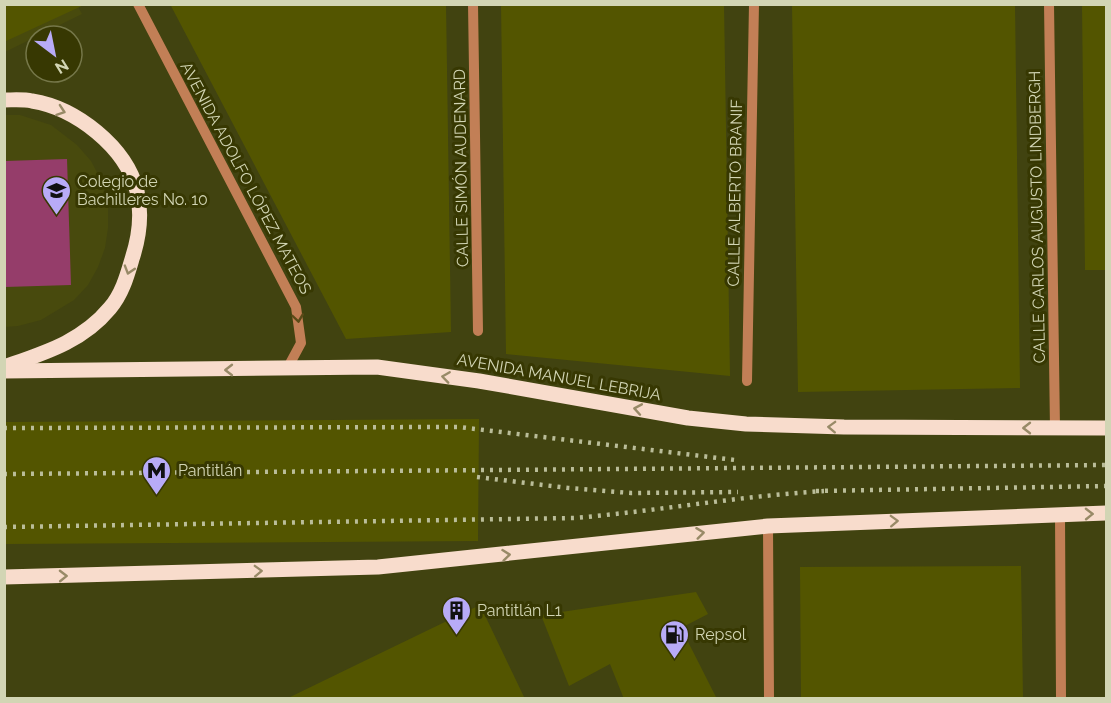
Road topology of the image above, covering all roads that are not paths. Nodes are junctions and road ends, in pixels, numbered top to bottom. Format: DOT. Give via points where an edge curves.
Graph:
graph roads {
  1 [pos="138,4"];
  2 [pos="473,4"];
  3 [pos="754,4"];
  4 [pos="1050,4"];
  5 [pos="4,100"];
  6 [pos="478,331"];
  7 [pos="4,369"];
  8 [pos="287,369"];
  9 [pos="747,381"];
  10 [pos="1107,428"];
  11 [pos="1055,429"];
  12 [pos="1107,513"];
  13 [pos="1060,514"];
  14 [pos="768,526"];
  15 [pos="4,577"];
  16 [pos="769,699"];
  17 [pos="1061,699"];
  1 -- 8 [label="street, AVENIDA ADOLFO LÓPEZ MATEOS, one-way" via="296,307 301,343"];
  2 -- 6 [label="street, CALLE SIMÓN AUDENARD"];
  3 -- 9 [label="street, CALLE ALBERTO BRANIF"];
  4 -- 11 [label="street, CALLE CARLOS AUGUSTO LINDBERGH"];
  5 -- 7 [label="main road, one-way" via="33,101 71,114 99,134 122,158 137,191 140,226 125,284 110,308 90,328 64,345"];
  8 -- 7 [label="main road, AVENIDA MANUEL LEBRIJA, one-way"];
  11 -- 8 [label="main road, AVENIDA MANUEL LEBRIJA, one-way" via="746,424 377,367"];
  10 -- 11 [label="main road, AVENIDA MANUEL LEBRIJA"];
  13 -- 12 [label="main road, one-way"];
  14 -- 13 [label="main road, one-way"];
  13 -- 17 [label="street"];
  15 -- 14 [label="main road, one-way" via="378,567"];
  14 -- 16 [label="street"];
}
